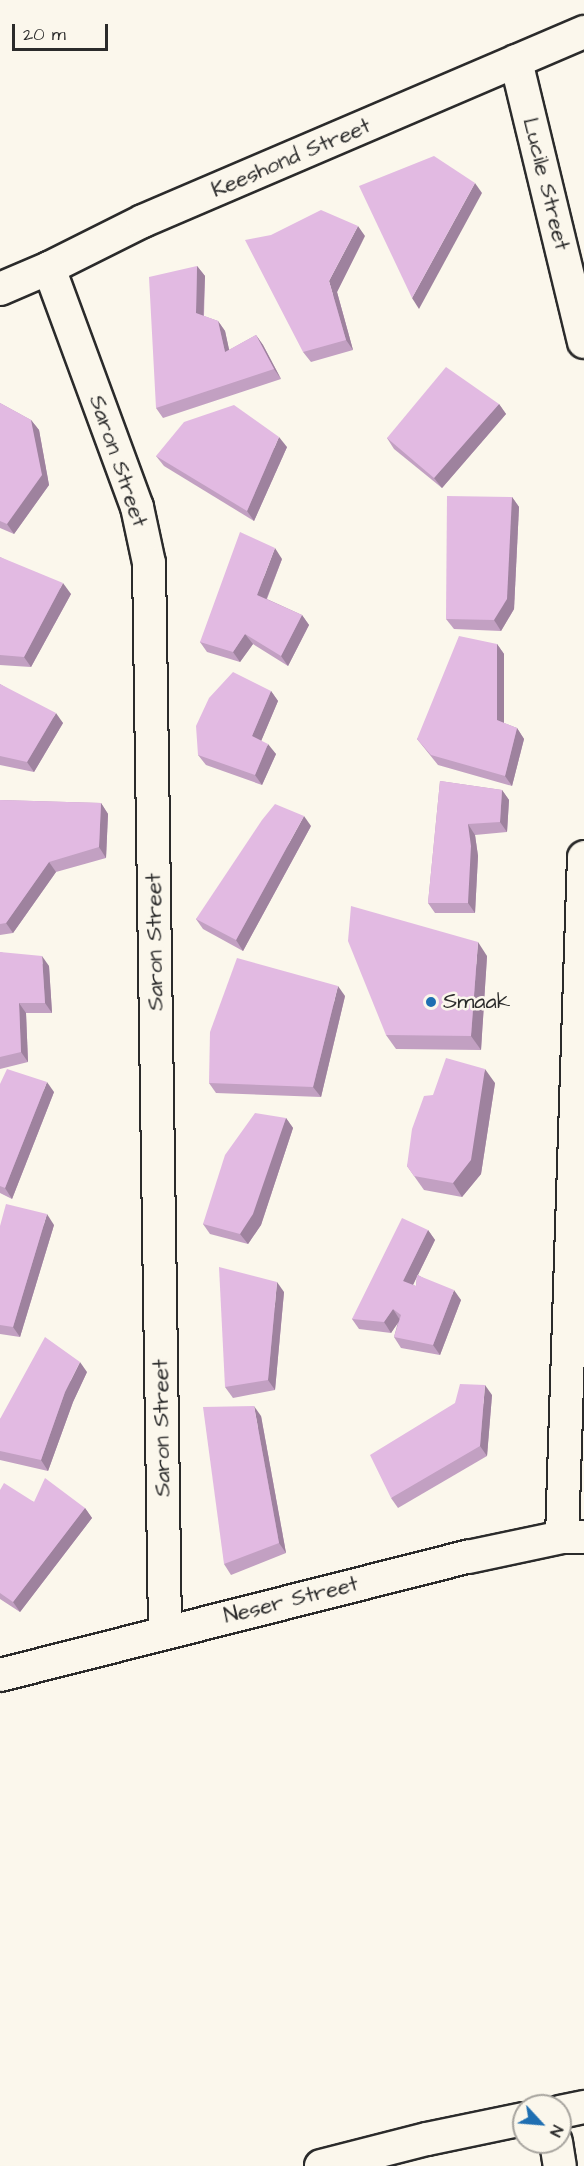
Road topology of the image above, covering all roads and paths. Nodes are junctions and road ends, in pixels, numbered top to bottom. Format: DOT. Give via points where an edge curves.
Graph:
graph roads {
  1 [pos="584,32"];
  2 [pos="516,61"];
  3 [pos="49,268"];
  4 [pos="0,288"];
  5 [pos="584,342"];
  6 [pos="584,857"];
  7 [pos="573,1537"];
  8 [pos="165,1632"];
  9 [pos="0,1675"];
  10 [pos="512,2121"];
  11 [pos="321,2166"];
  1 -- 2 [label="street, Keeshond Street"];
  2 -- 3 [label="street, Keeshond Street" via="143,221"];
  2 -- 5 [label="street, Lucile Street"];
  3 -- 4 [label="street, Keeshond Street"];
  3 -- 8 [label="street, Saron Street" via="137,507 149,563"];
  6 -- 7 [label="street"];
  7 -- 8 [label="street, Neser Street" via="352,1585"];
  8 -- 9 [label="street, Neser Street"];
  10 -- 11 [label="street"];
}
